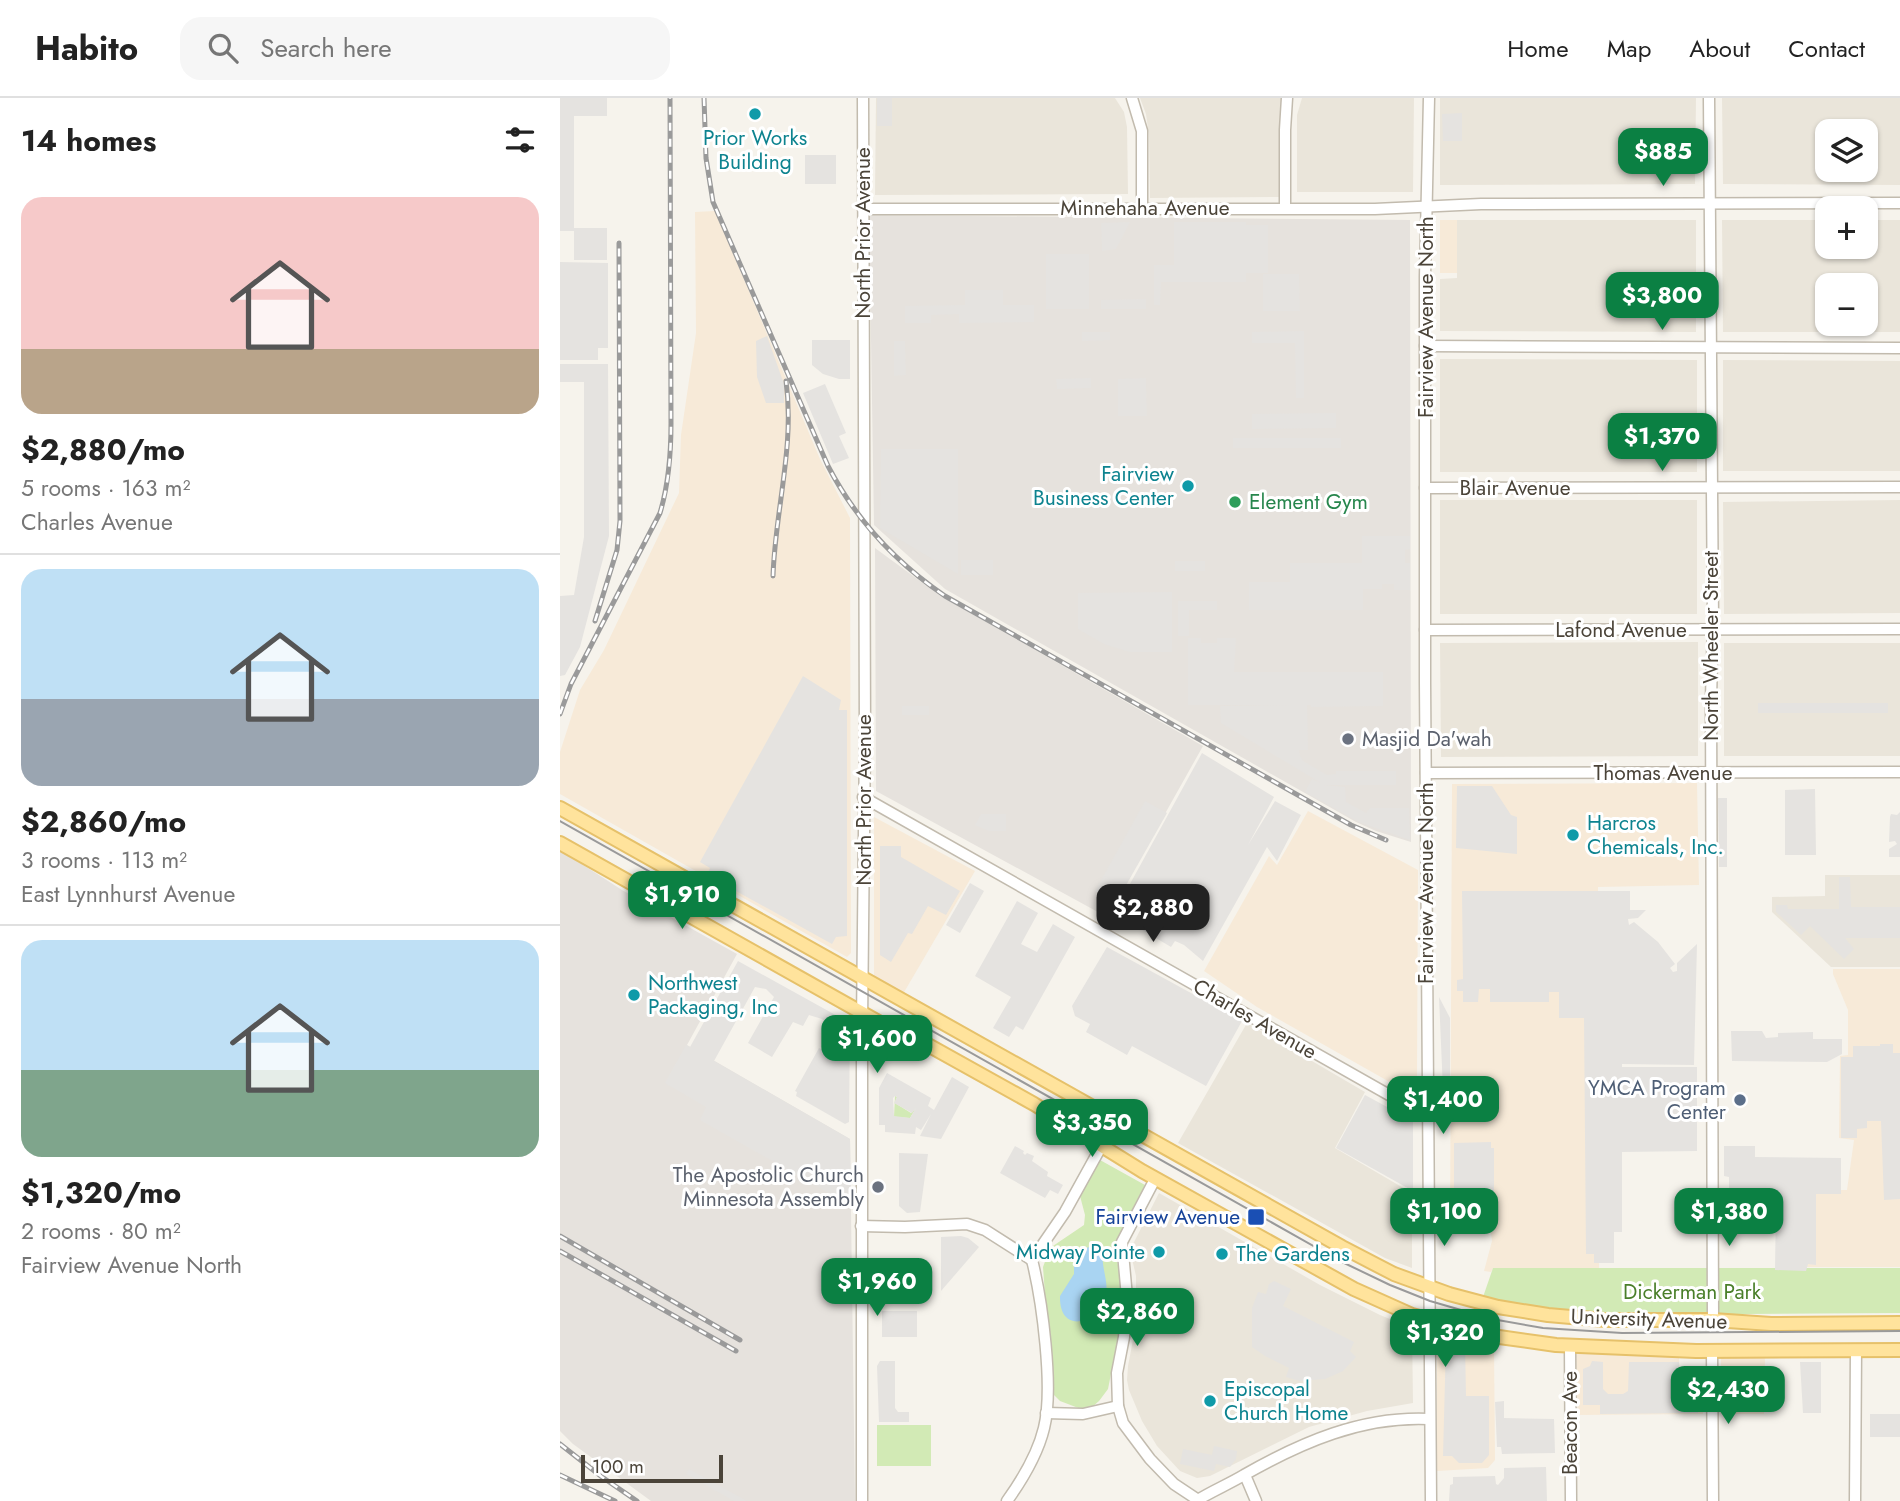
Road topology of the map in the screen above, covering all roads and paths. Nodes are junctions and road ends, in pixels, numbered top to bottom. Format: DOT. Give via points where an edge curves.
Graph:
graph roads {
  1 [pos="863,98"];
  2 [pos="1132,98"];
  3 [pos="1287,98"];
  4 [pos="1429,98"];
  5 [pos="1709,98"];
  6 [pos="1710,203"];
  7 [pos="1900,204"];
  8 [pos="1427,206"];
  9 [pos="1142,208"];
  10 [pos="1285,208"];
  11 [pos="863,209"];
  12 [pos="1425,346"];
  13 [pos="1712,348"];
  14 [pos="1900,348"];
  15 [pos="1900,487"];
  16 [pos="1425,488"];
  17 [pos="1712,488"];
  18 [pos="1900,629"];
  19 [pos="1425,630"];
  20 [pos="1713,630"];
  21 [pos="1712,772"];
  22 [pos="1900,772"];
  23 [pos="1426,773"];
  24 [pos="863,797"];
  25 [pos="560,808"];
  26 [pos="560,843"];
  27 [pos="864,979"];
  28 [pos="862,1012"];
  29 [pos="1428,1117"];
  30 [pos="1102,1145"];
  31 [pos="1155,1179"];
  32 [pos="861,1226"];
  33 [pos="1032,1260"];
  34 [pos="1430,1287"];
  35 [pos="1429,1320"];
  36 [pos="1713,1320"];
  37 [pos="1900,1323"];
  38 [pos="1570,1346"];
  39 [pos="1856,1350"];
  40 [pos="1900,1350"];
  41 [pos="1712,1351"];
  42 [pos="1118,1406"];
  43 [pos="1046,1413"];
  44 [pos="1429,1419"];
  45 [pos="1245,1475"];
  46 [pos="862,1501"];
  47 [pos="1007,1501"];
  48 [pos="1197,1501"];
  49 [pos="1255,1501"];
  50 [pos="1431,1501"];
  51 [pos="1571,1501"];
  52 [pos="1713,1501"];
  53 [pos="1855,1501"];
  1 -- 11 [label="street, North Prior Avenue"];
  2 -- 9 [label="street" via="1142,131"];
  3 -- 10 [label="street"];
  4 -- 8 [label="street, Fairview Avenue North"];
  5 -- 6 [label="street, North Wheeler Street"];
  6 -- 7 [label="street, Minnehaha Avenue"];
  6 -- 8 [label="street, Minnehaha Avenue"];
  6 -- 13 [label="street, North Wheeler Street"];
  8 -- 10 [label="street, Minnehaha Avenue"];
  8 -- 12 [label="street, Fairview Avenue North"];
  9 -- 10 [label="street, Minnehaha Avenue"];
  9 -- 11 [label="street, Minnehaha Avenue"];
  11 -- 24 [label="street, North Prior Avenue"];
  12 -- 13 [label="street"];
  12 -- 16 [label="street, Fairview Avenue North"];
  13 -- 14 [label="street"];
  13 -- 17 [label="street, North Wheeler Street"];
  15 -- 17 [label="street, Blair Avenue"];
  16 -- 17 [label="street, Blair Avenue"];
  16 -- 19 [label="street, Fairview Avenue North"];
  17 -- 20 [label="street, North Wheeler Street"];
  18 -- 20 [label="street, Lafond Avenue"];
  19 -- 20 [label="street, Lafond Avenue"];
  19 -- 23 [label="street, Fairview Avenue North"];
  20 -- 21 [label="street, North Wheeler Street"];
  21 -- 22 [label="street, Thomas Avenue"];
  21 -- 23 [label="street, Thomas Avenue"];
  21 -- 36 [label="street, North Wheeler Street"];
  23 -- 29 [label="street, Fairview Avenue North"];
  24 -- 27 [label="street, North Prior Avenue"];
  24 -- 29 [label="street, Charles Avenue"];
  25 -- 27 [label="main road, University Avenue"];
  26 -- 28 [label="main road, University Avenue"];
  27 -- 28 [label="street, North Prior Avenue"];
  27 -- 34 [label="main road, University Avenue" via="1342,1247"];
  28 -- 30 [label="main road, University Avenue"];
  28 -- 32 [label="street, North Prior Avenue"];
  29 -- 34 [label="street, Fairview Avenue North"];
  30 -- 31 [label="main road, University Avenue"];
  30 -- 33 [label="street"];
  31 -- 35 [label="main road, University Avenue" via="1354,1290"];
  31 -- 42 [label="street" via="1122,1242 1127,1297 1117,1373"];
  32 -- 33 [label="street" via="967,1224"];
  32 -- 46 [label="street, North Prior Avenue"];
  33 -- 43 [label="street" via="1047,1363"];
  34 -- 35 [label="street, Fairview Avenue North"];
  34 -- 36 [label="main road, University Avenue" via="1498,1307 1560,1317"];
  35 -- 38 [label="main road, University Avenue" via="1507,1339"];
  35 -- 44 [label="street, Fairview Avenue North"];
  36 -- 37 [label="main road, University Avenue"];
  38 -- 41 [label="main road, University Avenue"];
  38 -- 51 [label="street, Beacon Ave"];
  39 -- 40 [label="main road, University Avenue"];
  39 -- 41 [label="main road, University Avenue"];
  39 -- 53 [label="street"];
  41 -- 52 [label="street"];
  42 -- 43 [label="street" via="1083,1414"];
  42 -- 48 [label="street" via="1123,1423 1157,1466"];
  43 -- 47 [label="street" via="1042,1435"];
  44 -- 45 [label="street" via="1390,1419 1348,1428 1277,1455"];
  44 -- 50 [label="street, Fairview Avenue North"];
  45 -- 48 [label="street"];
  45 -- 49 [label="street"];
}
